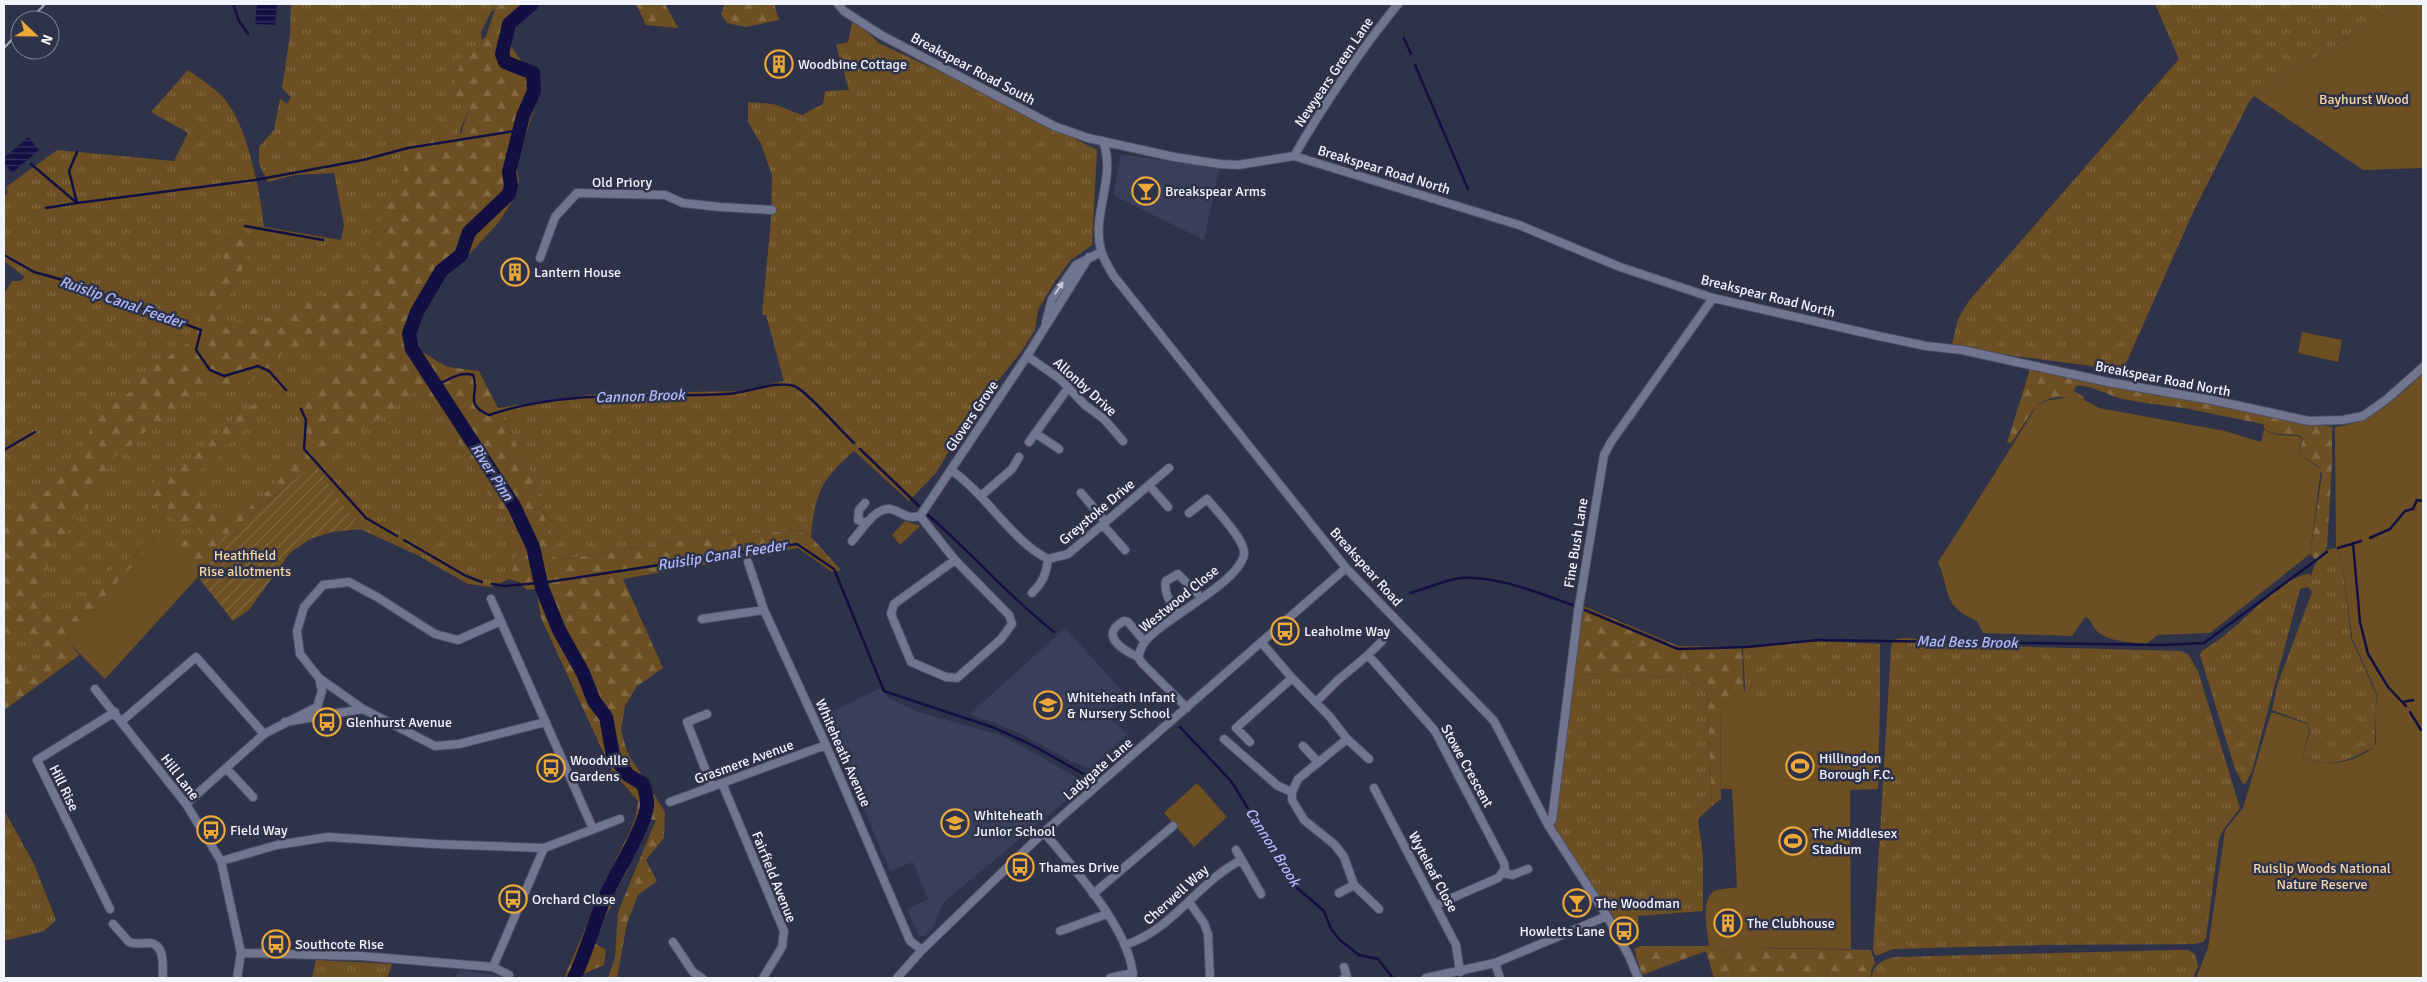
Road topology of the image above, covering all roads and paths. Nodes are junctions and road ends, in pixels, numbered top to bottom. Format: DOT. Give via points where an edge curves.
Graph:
graph roads {
  1 [pos="838,4"];
  2 [pos="1398,4"];
  3 [pos="1104,141"];
  4 [pos="1294,156"];
  5 [pos="772,210"];
  6 [pos="1101,252"];
  7 [pos="540,258"];
  8 [pos="1713,298"];
  9 [pos="1027,356"];
  10 [pos="2423,367"];
  11 [pos="1068,388"];
  12 [pos="1035,433"];
  13 [pos="1123,441"];
  14 [pos="1029,442"];
  15 [pos="1059,449"];
  16 [pos="1019,457"];
  17 [pos="1169,468"];
  18 [pos="951,470"];
  19 [pos="1149,485"];
  20 [pos="1081,493"];
  21 [pos="982,495"];
  22 [pos="865,503"];
  23 [pos="1168,507"];
  24 [pos="1189,513"];
  25 [pos="920,516"];
  26 [pos="867,522"];
  27 [pos="1104,523"];
  28 [pos="852,541"];
  29 [pos="1125,550"];
  30 [pos="955,560"];
  31 [pos="1048,560"];
  32 [pos="748,562"];
  33 [pos="1346,568"];
  34 [pos="1032,593"];
  35 [pos="1197,593"];
  36 [pos="491,599"];
  37 [pos="764,610"];
  38 [pos="1178,615"];
  39 [pos="702,619"];
  40 [pos="501,621"];
  41 [pos="1145,642"];
  42 [pos="1261,642"];
  43 [pos="1382,642"];
  44 [pos="1368,655"];
  45 [pos="1138,657"];
  46 [pos="319,678"];
  47 [pos="1292,678"];
  48 [pos="94,688"];
  49 [pos="1316,702"];
  50 [pos="363,708"];
  51 [pos="1187,708"];
  52 [pos="114,712"];
  53 [pos="707,714"];
  54 [pos="122,721"];
  55 [pos="285,722"];
  56 [pos="546,722"];
  57 [pos="264,734"];
  58 [pos="1224,739"];
  59 [pos="1347,739"];
  60 [pos="1250,742"];
  61 [pos="826,745"];
  62 [pos="1303,746"];
  63 [pos="1369,759"];
  64 [pos="1318,762"];
  65 [pos="226,768"];
  66 [pos="722,783"];
  67 [pos="712,787"];
  68 [pos="1374,788"];
  69 [pos="1292,792"];
  70 [pos="253,797"];
  71 [pos="670,802"];
  72 [pos="186,804"];
  73 [pos="620,819"];
  74 [pos="1548,825"];
  75 [pos="1173,826"];
  76 [pos="593,829"];
  77 [pos="1044,832"];
  78 [pos="544,848"];
  79 [pos="1236,850"];
  80 [pos="1241,860"];
  81 [pos="221,861"];
  82 [pos="1528,869"];
  83 [pos="1504,873"];
  84 [pos="1354,885"];
  85 [pos="1094,894"];
  86 [pos="1261,894"];
  87 [pos="1339,894"];
  88 [pos="1189,902"];
  89 [pos="1436,905"];
  90 [pos="110,909"];
  91 [pos="1379,909"];
  92 [pos="1107,914"];
  93 [pos="1607,916"];
  94 [pos="113,924"];
  95 [pos="1060,931"];
  96 [pos="673,942"];
  97 [pos="1125,944"];
  98 [pos="922,950"];
  99 [pos="241,952"];
  100 [pos="1495,964"];
  101 [pos="493,967"];
  102 [pos="1344,967"];
  103 [pos="1460,972"];
  104 [pos="509,975"];
  105 [pos="1133,976"];
  106 [pos="163,978"];
  107 [pos="237,978"];
  108 [pos="702,978"];
  109 [pos="763,978"];
  110 [pos="897,978"];
  111 [pos="1110,978"];
  112 [pos="1210,978"];
  113 [pos="1344,978"];
  114 [pos="1426,978"];
  115 [pos="1500,978"];
  116 [pos="1638,978"];
  1 -- 3 [label="street, Breakspear Road South" via="882,35 1054,126"];
  2 -- 4 [label="street, Newyears Green Lane" via="1372,35"];
  3 -- 4 [label="street, Breakspear Road North" via="1220,164 1238,165"];
  3 -- 6 [label="street, Breakspear Road" via="1109,155 1099,231"];
  4 -- 8 [label="street, Breakspear Road North" via="1519,225 1620,267"];
  5 -- 7 [label="street, Old Priory" via="683,202 665,195 577,193 555,217"];
  6 -- 9 [label="street, Glovers Grove" via="1076,265 1061,284 1052,299 1045,328"];
  6 -- 33 [label="street, Breakspear Road" via="1118,282"];
  8 -- 10 [label="street, Breakspear Road North" via="1926,346 1978,353 2108,382 2310,420 2363,416"];
  8 -- 74 [label="street, Fine Bush Lane" via="1604,455 1579,603 1552,820"];
  9 -- 11 [label="street, Allonby Drive"];
  9 -- 18 [label="street, Glovers Grove"];
  11 -- 12 [label="street"];
  11 -- 13 [label="street, Allonby Drive" via="1104,419"];
  12 -- 14 [label="street"];
  12 -- 15 [label="street"];
  16 -- 21 [label="street" via="1012,469"];
  17 -- 19 [label="street, Greystoke Drive"];
  18 -- 21 [label="street"];
  18 -- 25 [label="street, Glovers Grove"];
  19 -- 23 [label="street"];
  19 -- 27 [label="street, Greystoke Drive"];
  20 -- 27 [label="street"];
  21 -- 31 [label="street" via="1030,548"];
  22 -- 26 [label="street" via="859,510 858,520"];
  24 -- 38 [label="street, Westwood Close" via="1207,500 1245,551 1237,567 1216,588"];
  25 -- 26 [label="street" via="910,518 891,509 880,511"];
  25 -- 30 [label="street"];
  26 -- 28 [label="street"];
  27 -- 29 [label="street"];
  27 -- 31 [label="street, Greystoke Drive" via="1068,554"];
  30 -- 30 [label="street" via="1009,615 1012,624 1001,639 957,678 946,677 911,662 892,614 894,604"];
  31 -- 34 [label="street" via="1046,574"];
  32 -- 37 [label="street, Whiteheath Avenue"];
  33 -- 42 [label="street, Ladygate Lane"];
  33 -- 74 [label="street, Breakspear Road" via="1494,720"];
  35 -- 38 [label="street" via="1178,574 1166,581 1166,593"];
  36 -- 40 [label="street"];
  37 -- 39 [label="street"];
  37 -- 61 [label="street, Whiteheath Avenue"];
  38 -- 41 [label="street, Westwood Close"];
  40 -- 46 [label="street" via="458,640 435,634 349,582 323,586 304,607 296,631 300,654"];
  40 -- 56 [label="street"];
  41 -- 45 [label="street, Westwood Close"];
  41 -- 45 [label="street" via="1128,622 1117,625 1113,631 1120,647"];
  42 -- 47 [label="street"];
  42 -- 51 [label="street, Ladygate Lane"];
  43 -- 44 [label="street"];
  44 -- 49 [label="street"];
  44 -- 83 [label="street, Stowe Crescent" via="1435,731 1504,863"];
  45 -- 51 [label="street"];
  46 -- 50 [label="street"];
  46 -- 55 [label="street" via="322,691 317,707"];
  47 -- 49 [label="street"];
  47 -- 60 [label="street" via="1236,728"];
  48 -- 52 [label="street, Hill Lane"];
  49 -- 59 [label="street"];
  50 -- 55 [label="street"];
  50 -- 56 [label="street" via="435,746 459,744"];
  51 -- 77 [label="street, Ladygate Lane"];
  52 -- 54 [label="street, Hill Lane"];
  52 -- 90 [label="street, Hill Rise" via="37,760"];
  53 -- 67 [label="street" via="687,722"];
  54 -- 57 [label="street" via="196,657"];
  54 -- 72 [label="street, Hill Lane"];
  55 -- 57 [label="street"];
  56 -- 76 [label="street"];
  57 -- 65 [label="street"];
  58 -- 69 [label="street" via="1278,786"];
  59 -- 63 [label="street"];
  59 -- 64 [label="street"];
  61 -- 66 [label="street, Grasmere Avenue"];
  61 -- 98 [label="street, Whiteheath Avenue" via="910,941"];
  62 -- 64 [label="street"];
  64 -- 69 [label="street" via="1298,779"];
  65 -- 70 [label="street"];
  65 -- 72 [label="street"];
  66 -- 67 [label="street, Grasmere Avenue"];
  66 -- 109 [label="street, Fairfield Avenue" via="784,931 782,947"];
  67 -- 71 [label="street, Grasmere Avenue"];
  68 -- 89 [label="street, Wyteleaf Close"];
  69 -- 84 [label="street" via="1298,814 1335,845 1344,857"];
  72 -- 81 [label="street, Hill Lane"];
  73 -- 76 [label="street"];
  74 -- 93 [label="street, Breakspear Road"];
  75 -- 85 [label="street"];
  76 -- 78 [label="street"];
  77 -- 85 [label="street"];
  77 -- 98 [label="street, Ladygate Lane"];
  78 -- 81 [label="street" via="328,837 277,845"];
  78 -- 101 [label="street"];
  79 -- 80 [label="street"];
  80 -- 86 [label="street"];
  80 -- 88 [label="street, Cherwell Way" via="1218,874"];
  81 -- 99 [label="street, Hill Lane"];
  82 -- 83 [label="street" via="1512,875"];
  83 -- 89 [label="street"];
  84 -- 87 [label="street"];
  84 -- 91 [label="street"];
  85 -- 92 [label="street"];
  88 -- 97 [label="street, Cherwell Way" via="1159,930"];
  88 -- 112 [label="street" via="1208,934"];
  89 -- 103 [label="street, Wyteleaf Close" via="1456,945"];
  92 -- 95 [label="street"];
  92 -- 97 [label="street"];
  93 -- 100 [label="street"];
  93 -- 116 [label="street, Breakspear Road" via="1630,956"];
  94 -- 106 [label="street" via="129,942 153,944 159,948"];
  96 -- 108 [label="street" via="693,972"];
  97 -- 105 [label="street"];
  98 -- 110 [label="street, Ladygate Lane"];
  99 -- 101 [label="street" via="361,956"];
  99 -- 107 [label="street, Hill Lane"];
  100 -- 103 [label="street"];
  100 -- 115 [label="street"];
  101 -- 104 [label="street"];
  102 -- 113 [label="street" via="1347,977"];
  103 -- 114 [label="street"];
  105 -- 111 [label="street"];
}
